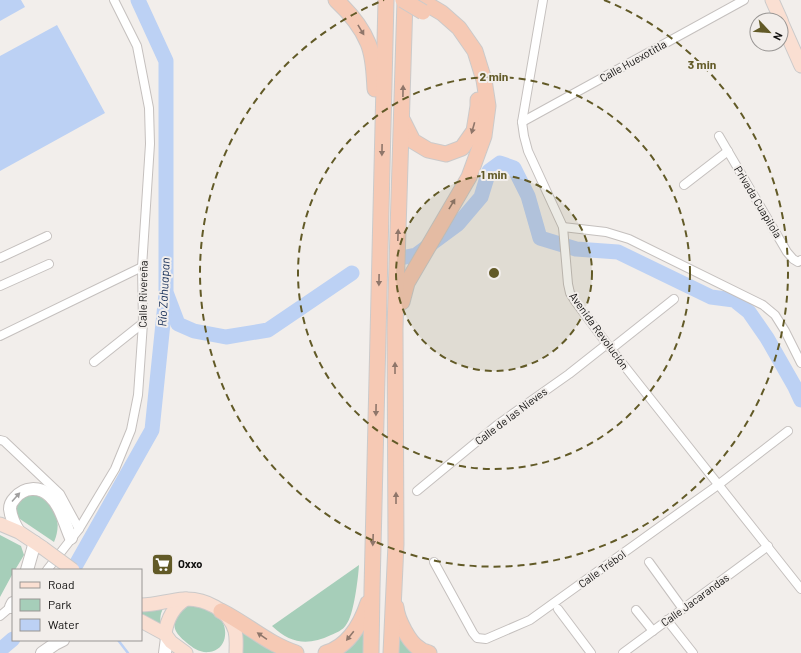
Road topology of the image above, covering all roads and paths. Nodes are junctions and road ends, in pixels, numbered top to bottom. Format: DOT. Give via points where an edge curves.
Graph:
graph roads {
  1 [pos="114,0"];
  2 [pos="336,0"];
  3 [pos="386,0"];
  4 [pos="404,0"];
  5 [pos="543,0"];
  6 [pos="744,0"];
  7 [pos="772,0"];
  8 [pos="423,5"];
  9 [pos="777,12"];
  10 [pos="789,39"];
  11 [pos="801,66"];
  12 [pos="383,111"];
  13 [pos="402,119"];
  14 [pos="522,122"];
  15 [pos="719,136"];
  16 [pos="728,152"];
  17 [pos="684,185"];
  18 [pos="563,230"];
  19 [pos="47,236"];
  20 [pos="0,258"];
  21 [pos="801,260"];
  22 [pos="49,264"];
  23 [pos="142,267"];
  24 [pos="0,286"];
  25 [pos="674,299"];
  26 [pos="143,323"];
  27 [pos="395,330"];
  28 [pos="0,336"];
  29 [pos="609,347"];
  30 [pos="94,362"];
  31 [pos="801,363"];
  32 [pos="788,431"];
  33 [pos="0,440"];
  34 [pos="718,485"];
  35 [pos="417,491"];
  36 [pos="0,524"];
  37 [pos="19,532"];
  38 [pos="75,534"];
  39 [pos="39,545"];
  40 [pos="768,546"];
  41 [pos="434,562"];
  42 [pos="649,562"];
  43 [pos="27,569"];
  44 [pos="48,569"];
  45 [pos="72,569"];
  46 [pos="372,588"];
  47 [pos="801,589"];
  48 [pos="394,593"];
  49 [pos="186,599"];
  50 [pos="12,605"];
  51 [pos="142,605"];
  52 [pos="558,609"];
  53 [pos="683,609"];
  54 [pos="636,610"];
  55 [pos="221,611"];
  56 [pos="0,616"];
  57 [pos="667,620"];
  58 [pos="144,624"];
  59 [pos="233,625"];
  60 [pos="653,631"];
  61 [pos="166,636"];
  62 [pos="61,641"];
  63 [pos="42,653"];
  64 [pos="165,653"];
  65 [pos="186,653"];
  66 [pos="225,653"];
  67 [pos="236,653"];
  68 [pos="296,653"];
  69 [pos="326,653"];
  70 [pos="371,653"];
  71 [pos="391,653"];
  72 [pos="429,653"];
  73 [pos="591,653"];
  74 [pos="623,653"];
  75 [pos="693,653"];
  1 -- 23 [label="street, Calle Rivereña" via="137,46 149,108 150,144"];
  2 -- 12 [label="highway, one-way" via="348,12 368,43 376,100"];
  3 -- 12 [label="highway"];
  4 -- 8 [label="highway, bridge"];
  13 -- 4 [label="highway, one-way"];
  5 -- 14 [label="street, Avenida Revolución"];
  6 -- 14 [label="street, Calle Huexotitla"];
  7 -- 9 [label="main road"];
  8 -- 13 [label="highway, one-way" via="468,57 477,89 478,106 474,131 462,148 446,154 428,150 413,141"];
  27 -- 8 [label="highway, one-way" via="407,282 469,177 484,136 488,106 484,80 475,51 459,28 442,13"];
  10 -- 11 [label="main road"];
  12 -- 46 [label="highway, one-way"];
  27 -- 13 [label="highway, one-way"];
  14 -- 18 [label="street, Avenida Revolución" via="528,151"];
  15 -- 16 [label="street, Privada Cuapilola"];
  16 -- 17 [label="street"];
  16 -- 21 [label="street, Privada Cuapilola" via="787,252 798,262"];
  18 -- 29 [label="street, Avenida Revolución" via="570,292"];
  18 -- 31 [label="street" via="606,232 629,239 763,305 775,315"];
  19 -- 20 [label="street"];
  22 -- 24 [label="street"];
  23 -- 26 [label="street, Calle Rivereña"];
  23 -- 28 [label="street"];
  25 -- 29 [label="street, Calle de las Nieves"];
  26 -- 30 [label="street"];
  26 -- 38 [label="street, Calle Rivereña" via="138,395 131,430 115,469"];
  48 -- 27 [label="highway, one-way"];
  29 -- 34 [label="street, Avenida Revolución"];
  29 -- 35 [label="street, Calle de las Nieves" via="497,425"];
  32 -- 34 [label="street, Calle Trébol"];
  33 -- 38 [label="street" via="60,494"];
  34 -- 40 [label="street, Avenida Revolución"];
  34 -- 41 [label="street, Calle Trébol" via="530,620 486,639 477,638 473,633"];
  36 -- 37 [label="main road"];
  37 -- 38 [label="main road, one-way" via="12,522 12,500 19,493 33,489 44,491 51,497"];
  37 -- 39 [label="main road"];
  38 -- 44 [label="street, Calle Rivereña"];
  39 -- 43 [label="main road"];
  39 -- 45 [label="main road, bridge"];
  40 -- 47 [label="street, Avenida Revolución"];
  40 -- 53 [label="street, Calle Jacarandas"];
  42 -- 53 [label="street"];
  46 -- 69 [label="highway, one-way" via="367,608 354,633 343,645"];
  46 -- 70 [label="highway"];
  48 -- 71 [label="highway"];
  48 -- 72 [label="highway" via="396,612 405,632 419,649"];
  49 -- 51 [label="main road"];
  49 -- 55 [label="main road" via="202,601"];
  49 -- 61 [label="main road" via="170,616"];
  50 -- 56 [label="street"];
  52 -- 73 [label="street"];
  53 -- 57 [label="street, Calle Jacarandas"];
  54 -- 60 [label="street"];
  55 -- 59 [label="main road"];
  68 -- 55 [label="highway, one-way" via="271,642"];
  57 -- 60 [label="street, Calle Jacarandas"];
  57 -- 75 [label="street"];
  58 -- 61 [label="main road"];
  59 -- 66 [label="main road" via="233,640"];
  59 -- 67 [label="main road"];
  60 -- 74 [label="street, Calle Jacarandas"];
  61 -- 64 [label="main road"];
  61 -- 65 [label="main road"];
  62 -- 63 [label="main road"];
}
